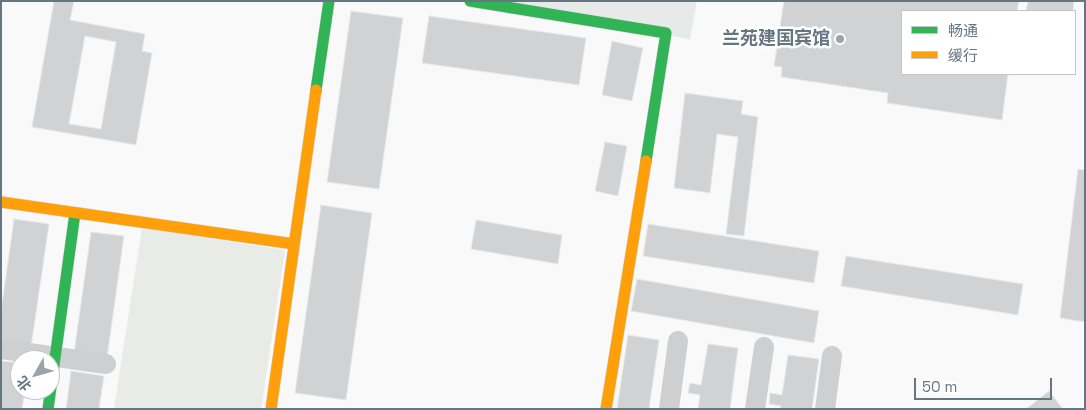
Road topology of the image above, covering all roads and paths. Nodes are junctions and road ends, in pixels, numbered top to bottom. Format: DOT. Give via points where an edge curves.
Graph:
graph roads {
  1 [pos="329,1"];
  2 [pos="470,1"];
  3 [pos="2,205"];
  4 [pos="75,213"];
  5 [pos="294,244"];
  6 [pos="678,341"];
  7 [pos="1,348"];
  8 [pos="764,348"];
  9 [pos="15,350"];
  10 [pos="57,350"];
  11 [pos="832,356"];
  12 [pos="60,357"];
  13 [pos="106,364"];
  14 [pos="271,409"];
  15 [pos="606,409"];
  16 [pos="668,409"];
  17 [pos="755,409"];
  18 [pos="825,409"];
  1 -- 5 [label="street"];
  2 -- 15 [label="street" via="666,33"];
  3 -- 4 [label="street"];
  4 -- 5 [label="street"];
  4 -- 10 [label="street"];
  5 -- 14 [label="street"];
  6 -- 16 [label="street"];
  7 -- 9 [label="street"];
  8 -- 17 [label="street"];
  11 -- 18 [label="street"];
  12 -- 13 [label="street"];
}
